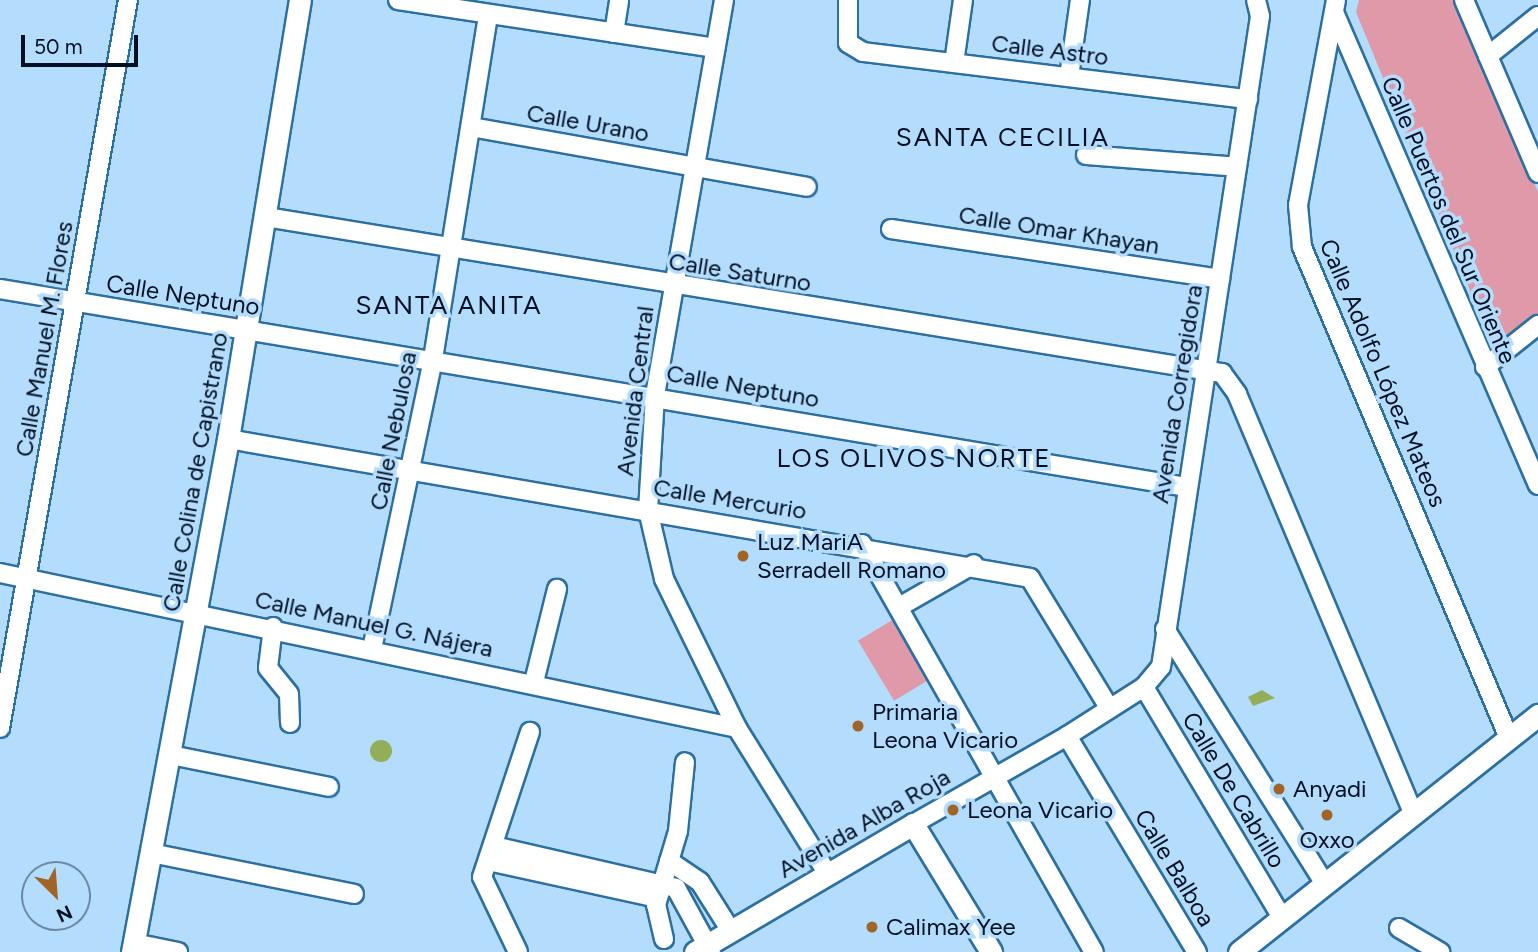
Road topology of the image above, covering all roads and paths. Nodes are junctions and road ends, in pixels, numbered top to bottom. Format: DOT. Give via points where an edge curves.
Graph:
graph roads {
  1 [pos="128,0"];
  2 [pos="300,0"];
  3 [pos="404,0"];
  4 [pos="619,0"];
  5 [pos="724,0"];
  6 [pos="848,0"];
  7 [pos="963,0"];
  8 [pos="1080,0"];
  9 [pos="1256,0"];
  10 [pos="1464,0"];
  11 [pos="1335,6"];
  12 [pos="512,8"];
  13 [pos="488,14"];
  14 [pos="1538,16"];
  15 [pos="614,33"];
  16 [pos="715,48"];
  17 [pos="1488,56"];
  18 [pos="954,63"];
  19 [pos="1069,77"];
  20 [pos="1248,99"];
  21 [pos="471,127"];
  22 [pos="1086,155"];
  23 [pos="696,167"];
  24 [pos="1237,167"];
  25 [pos="1538,173"];
  26 [pos="807,187"];
  27 [pos="266,217"];
  28 [pos="891,229"];
  29 [pos="452,248"];
  30 [pos="1220,279"];
  31 [pos="674,286"];
  32 [pos="0,289"];
  33 [pos="75,303"];
  34 [pos="1538,325"];
  35 [pos="247,330"];
  36 [pos="433,359"];
  37 [pos="1485,367"];
  38 [pos="1208,369"];
  39 [pos="655,396"];
  40 [pos="228,439"];
  41 [pos="411,471"];
  42 [pos="1537,479"];
  43 [pos="1186,488"];
  44 [pos="648,510"];
  45 [pos="862,544"];
  46 [pos="974,565"];
  47 [pos="0,573"];
  48 [pos="27,578"];
  49 [pos="558,589"];
  50 [pos="899,607"];
  51 [pos="196,612"];
  52 [pos="273,627"];
  53 [pos="1165,629"];
  54 [pos="372,649"];
  55 [pos="1161,667"];
  56 [pos="534,682"];
  57 [pos="1144,687"];
  58 [pos="1110,709"];
  59 [pos="1538,715"];
  60 [pos="290,723"];
  61 [pos="0,727"];
  62 [pos="737,728"];
  63 [pos="530,732"];
  64 [pos="1067,736"];
  65 [pos="1509,738"];
  66 [pos="171,755"];
  67 [pos="685,762"];
  68 [pos="995,777"];
  69 [pos="330,787"];
  70 [pos="1413,812"];
  71 [pos="913,824"];
  72 [pos="151,853"];
  73 [pos="491,853"];
  74 [pos="669,862"];
  75 [pos="828,874"];
  76 [pos="1324,882"];
  77 [pos="660,890"];
  78 [pos="354,894"];
  79 [pos="1282,918"];
  80 [pos="1399,928"];
  81 [pos="731,931"];
  82 [pos="664,939"];
  83 [pos="133,948"];
  84 [pos="704,950"];
  85 [pos="178,952"];
  86 [pos="518,952"];
  87 [pos="991,952"];
  88 [pos="1094,952"];
  89 [pos="1197,952"];
  90 [pos="1239,952"];
  91 [pos="1440,952"];
  1 -- 33 [label="street, Calle Manuel M. Flores"];
  2 -- 27 [label="main road, Calle Colina de Capistrano"];
  3 -- 13 [label="street"];
  4 -- 15 [label="street"];
  5 -- 16 [label="street, Avenida Central"];
  6 -- 18 [label="street, Calle Astro" via="848,43 863,52"];
  7 -- 18 [label="street"];
  8 -- 19 [label="street"];
  9 -- 20 [label="street, Avenida Corregidora" via="1260,16"];
  10 -- 17 [label="street"];
  11 -- 37 [label="street, Calle Puertos del Sur Oriente"];
  11 -- 65 [label="street, Calle Adolfo López Mateos" via="1298,205 1302,247"];
  12 -- 13 [label="street"];
  12 -- 15 [label="street"];
  13 -- 21 [label="street, Calle Nebulosa"];
  14 -- 17 [label="street"];
  15 -- 16 [label="street"];
  16 -- 23 [label="street, Avenida Central"];
  17 -- 25 [label="street"];
  18 -- 19 [label="street, Calle Astro"];
  19 -- 20 [label="street, Calle Astro"];
  20 -- 24 [label="street, Avenida Corregidora"];
  21 -- 23 [label="street, Calle Urano"];
  21 -- 29 [label="street, Calle Nebulosa"];
  22 -- 24 [label="street"];
  23 -- 26 [label="street, Calle Urano"];
  23 -- 31 [label="street, Avenida Central"];
  24 -- 30 [label="street, Avenida Corregidora"];
  27 -- 29 [label="street, Calle Saturno"];
  27 -- 35 [label="main road, Calle Colina de Capistrano"];
  28 -- 30 [label="street, Calle Omar Khayan"];
  29 -- 31 [label="street, Calle Saturno"];
  29 -- 36 [label="street, Calle Nebulosa"];
  30 -- 38 [label="street, Avenida Corregidora"];
  31 -- 38 [label="street, Calle Saturno"];
  31 -- 39 [label="street, Avenida Central"];
  32 -- 33 [label="street, Calle Neptuno"];
  33 -- 35 [label="street, Calle Neptuno"];
  33 -- 48 [label="street, Calle Manuel M. Flores"];
  34 -- 37 [label="street"];
  35 -- 36 [label="street, Calle Neptuno"];
  35 -- 40 [label="main road, Calle Colina de Capistrano"];
  36 -- 39 [label="street, Calle Neptuno"];
  36 -- 41 [label="street, Calle Nebulosa"];
  37 -- 42 [label="street, Calle Puertos del Sur Oriente"];
  38 -- 43 [label="street, Avenida Corregidora"];
  38 -- 70 [label="street" via="1233,385"];
  39 -- 43 [label="street, Calle Neptuno"];
  39 -- 44 [label="street, Avenida Central"];
  40 -- 41 [label="street, Calle Mercurio"];
  40 -- 51 [label="main road, Calle Colina de Capistrano"];
  41 -- 44 [label="street, Calle Mercurio"];
  41 -- 54 [label="street, Calle Nebulosa"];
  43 -- 53 [label="street, Avenida Corregidora"];
  44 -- 45 [label="street, Calle Mercurio"];
  44 -- 62 [label="street, Avenida Central" via="664,579"];
  45 -- 46 [label="street, Calle Mercurio"];
  45 -- 50 [label="street"];
  46 -- 50 [label="street"];
  46 -- 58 [label="street, Calle Mercurio" via="1037,583"];
  47 -- 48 [label="street, Calle Manuel G. Nájera"];
  48 -- 51 [label="street, Calle Manuel G. Nájera"];
  48 -- 61 [label="street, Calle Manuel M. Flores"];
  49 -- 56 [label="street"];
  50 -- 68 [label="street"];
  51 -- 52 [label="street, Calle Manuel G. Nájera"];
  51 -- 66 [label="main road, Calle Colina de Capistrano"];
  52 -- 54 [label="street, Calle Manuel G. Nájera"];
  52 -- 60 [label="street" via="268,668 289,694"];
  53 -- 55 [label="street, Avenida Corregidora"];
  53 -- 76 [label="street"];
  54 -- 56 [label="street, Calle Manuel G. Nájera"];
  55 -- 57 [label="street, Avenida Alba Roja"];
  56 -- 62 [label="street, Calle Manuel G. Nájera"];
  57 -- 58 [label="street, Avenida Alba Roja"];
  57 -- 79 [label="street, Calle De Cabrillo"];
  58 -- 64 [label="street, Avenida Alba Roja"];
  59 -- 65 [label="main road"];
  62 -- 75 [label="street, Avenida Central"];
  63 -- 73 [label="street"];
  64 -- 68 [label="street, Avenida Alba Roja"];
  64 -- 89 [label="street, Calle Balboa"];
  65 -- 70 [label="main road"];
  66 -- 69 [label="street"];
  66 -- 72 [label="main road, Calle Colina de Capistrano"];
  67 -- 74 [label="street"];
  68 -- 71 [label="street, Avenida Alba Roja"];
  68 -- 88 [label="street"];
  70 -- 76 [label="main road"];
  71 -- 75 [label="main road, Avenida Alba Roja"];
  71 -- 87 [label="main road"];
  72 -- 78 [label="street"];
  72 -- 83 [label="main road, Calle Colina de Capistrano"];
  73 -- 77 [label="street"];
  73 -- 86 [label="street" via="481,885"];
  74 -- 77 [label="street"];
  74 -- 81 [label="street" via="700,882"];
  75 -- 81 [label="main road, Avenida Alba Roja"];
  76 -- 79 [label="main road"];
  77 -- 82 [label="street"];
  77 -- 84 [label="street" via="683,894"];
  79 -- 90 [label="main road"];
  80 -- 91 [label="street"];
  81 -- 84 [label="main road, Avenida Alba Roja"];
  83 -- 85 [label="street"];
}
